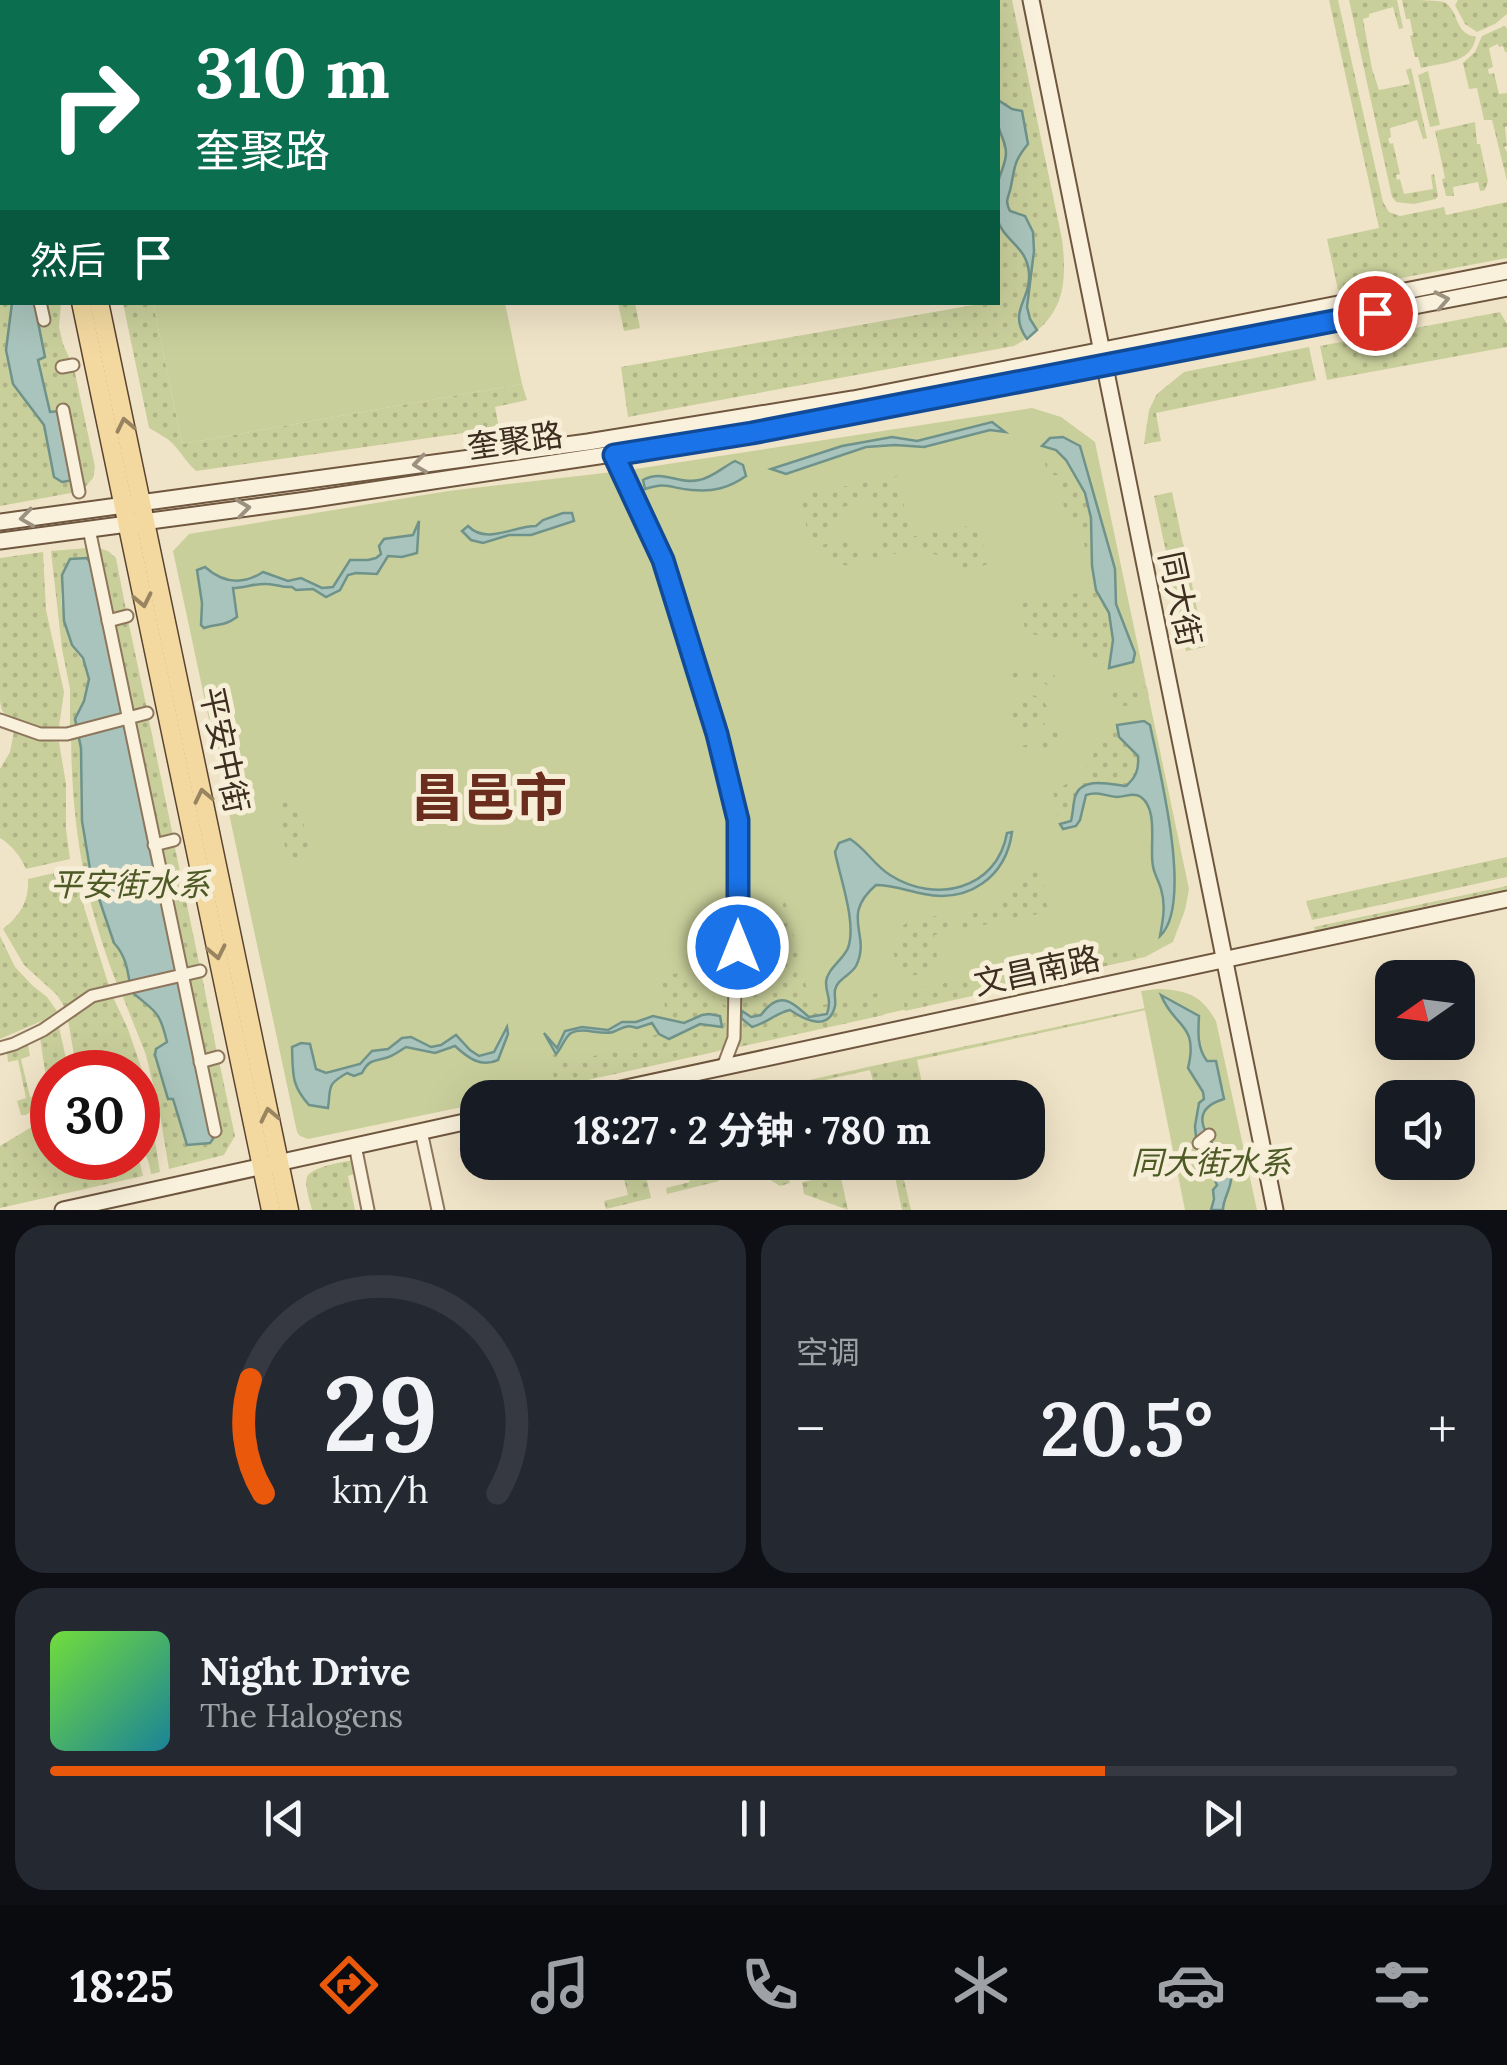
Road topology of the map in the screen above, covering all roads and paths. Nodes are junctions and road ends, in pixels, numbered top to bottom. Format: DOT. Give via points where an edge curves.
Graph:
graph roads {
  1 [pos="1031,0"];
  2 [pos="1507,270"];
  3 [pos="1507,288"];
  4 [pos="41,305"];
  5 [pos="82,305"];
  6 [pos="99,305"];
  7 [pos="44,320"];
  8 [pos="1104,357"];
  9 [pos="63,410"];
  10 [pos="614,455"];
  11 [pos="79,492"];
  12 [pos="134,513"];
  13 [pos="0,522"];
  14 [pos="89,528"];
  15 [pos="0,541"];
  16 [pos="128,616"];
  17 [pos="108,620"];
  18 [pos="148,713"];
  19 [pos="128,718"];
  20 [pos="0,720"];
  21 [pos="174,840"];
  22 [pos="154,846"];
  23 [pos="1507,899"];
  24 [pos="1226,958"];
  25 [pos="200,971"];
  26 [pos="182,976"];
  27 [pos="0,1048"];
  28 [pos="218,1057"];
  29 [pos="200,1062"];
  30 [pos="723,1067"];
  31 [pos="662,1080"];
  32 [pos="460,1123"];
  33 [pos="421,1131"];
  34 [pos="215,1132"];
  35 [pos="354,1145"];
  36 [pos="271,1165"];
  37 [pos="63,1210"];
  38 [pos="271,1210"];
  39 [pos="289,1210"];
  40 [pos="368,1210"];
  41 [pos="438,1210"];
  42 [pos="1275,1210"];
  1 -- 8 [label="main road, 同大街"];
  2 -- 8 [label="main road, 奎聚路"];
  8 -- 3 [label="main road, 奎聚路, one-way"];
  4 -- 7 [label="street"];
  5 -- 12 [label="main road, 平安中街"];
  12 -- 6 [label="main road, 平安中街, one-way"];
  8 -- 10 [label="main road, 奎聚路" via="752,433"];
  8 -- 12 [label="main road, 奎聚路, one-way"];
  8 -- 24 [label="main road, 同大街"];
  9 -- 11 [label="street"];
  12 -- 10 [label="main road, 奎聚路, one-way" via="308,500"];
  10 -- 30 [label="street" via="663,560 738,820 734,1038"];
  12 -- 13 [label="main road, 奎聚路, one-way"];
  12 -- 14 [label="main road, 奎聚路"];
  12 -- 36 [label="main road, 平安中街"];
  14 -- 15 [label="main road, 奎聚路"];
  14 -- 17 [label="street"];
  16 -- 17 [label="street"];
  17 -- 19 [label="street"];
  18 -- 19 [label="street"];
  19 -- 20 [label="street" via="67,734 40,734"];
  19 -- 22 [label="street"];
  21 -- 22 [label="street"];
  22 -- 26 [label="street"];
  23 -- 24 [label="main road, 文昌南路"];
  24 -- 30 [label="main road, 文昌南路"];
  24 -- 42 [label="main road, 同大街"];
  25 -- 26 [label="street"];
  26 -- 27 [label="street" via="92,996 43,1030"];
  26 -- 29 [label="street"];
  28 -- 29 [label="street"];
  29 -- 34 [label="street"];
  30 -- 31 [label="main road, 文昌南路"];
  32 -- 33 [label="main road"];
  33 -- 35 [label="main road"];
  33 -- 41 [label="street"];
  35 -- 36 [label="main road"];
  35 -- 40 [label="street"];
  36 -- 37 [label="main road"];
  36 -- 38 [label="main road, 平安中街"];
  36 -- 39 [label="main road, 平安中街"];
}
